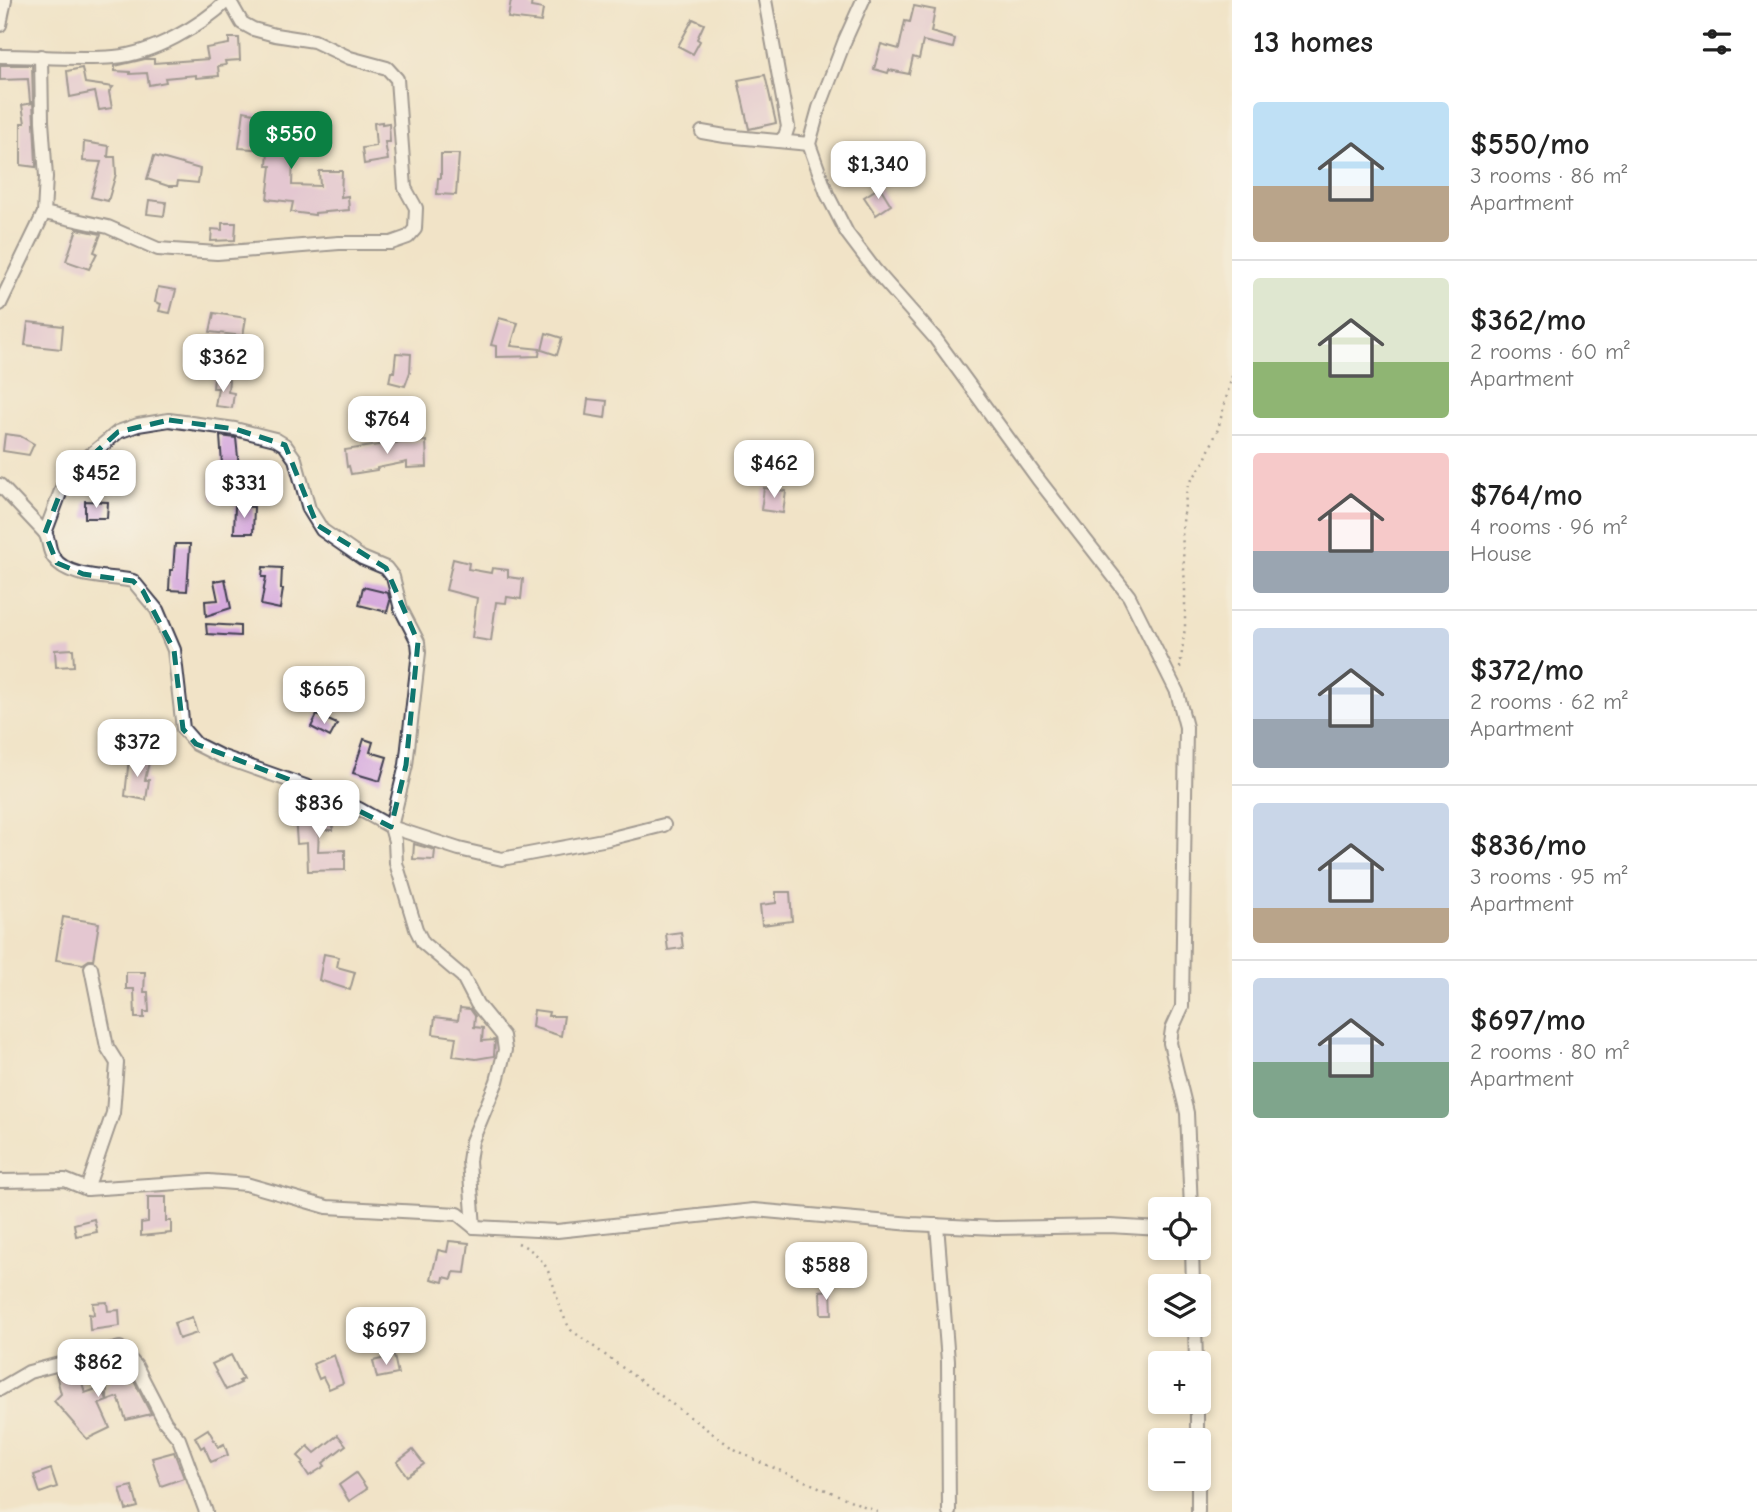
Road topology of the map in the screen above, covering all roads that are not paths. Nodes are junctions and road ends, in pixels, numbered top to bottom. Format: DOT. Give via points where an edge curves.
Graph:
graph roads {
  1 [pos="5,0"];
  2 [pos="229,0"];
  3 [pos="765,0"];
  4 [pos="863,0"];
  5 [pos="0,25"];
  6 [pos="0,56"];
  7 [pos="41,56"];
  8 [pos="702,132"];
  9 [pos="780,141"];
  10 [pos="809,144"];
  11 [pos="44,213"];
  12 [pos="0,304"];
  13 [pos="0,485"];
  14 [pos="45,533"];
  15 [pos="664,825"];
  16 [pos="391,827"];
  17 [pos="91,968"];
  18 [pos="0,1181"];
  19 [pos="87,1189"];
  20 [pos="1190,1197"];
  21 [pos="937,1225"];
  22 [pos="474,1227"];
  23 [pos="1148,1228"];
  24 [pos="0,1389"];
  25 [pos="1198,1491"];
  26 [pos="206,1512"];
  27 [pos="949,1512"];
  28 [pos="1198,1512"];
  1 -- 5 [label="street"];
  2 -- 7 [label="street" via="165,43 116,57"];
  2 -- 11 [label="street" via="242,23 253,29 314,41 387,68 397,79 403,177 416,208 415,229 391,243 217,253 158,249 108,227"];
  3 -- 9 [label="street" via="788,127"];
  4 -- 10 [label="street"];
  6 -- 7 [label="street"];
  7 -- 11 [label="street"];
  8 -- 9 [label="street"];
  9 -- 10 [label="street"];
  10 -- 20 [label="street" via="847,233 935,338 1129,596 1177,692 1186,727 1182,1007 1170,1043 1187,1113"];
  11 -- 12 [label="street"];
  13 -- 14 [label="street"];
  14 -- 16 [label="street" via="57,563 83,574 133,581 157,610 174,650 183,729 196,744 321,792"];
  14 -- 16 [label="street" via="65,480 118,432 169,420 235,429 285,445 295,459 317,525 362,558 386,568 418,642 405,765"];
  15 -- 16 [label="street" via="502,859"];
  16 -- 22 [label="street" via="415,929 423,943 463,977 502,1036 505,1050 472,1141"];
  17 -- 19 [label="street" via="107,1047 117,1063 113,1113"];
  18 -- 19 [label="street" via="65,1180"];
  19 -- 22 [label="street" via="209,1181 246,1184 327,1207 458,1214"];
  21 -- 22 [label="street" via="754,1210 557,1231"];
  21 -- 23 [label="street"];
  21 -- 27 [label="street" via="948,1361"];
  24 -- 26 [label="street" via="29,1372 120,1348 136,1366 179,1439"];
  25 -- 28 [label="street"];
}
